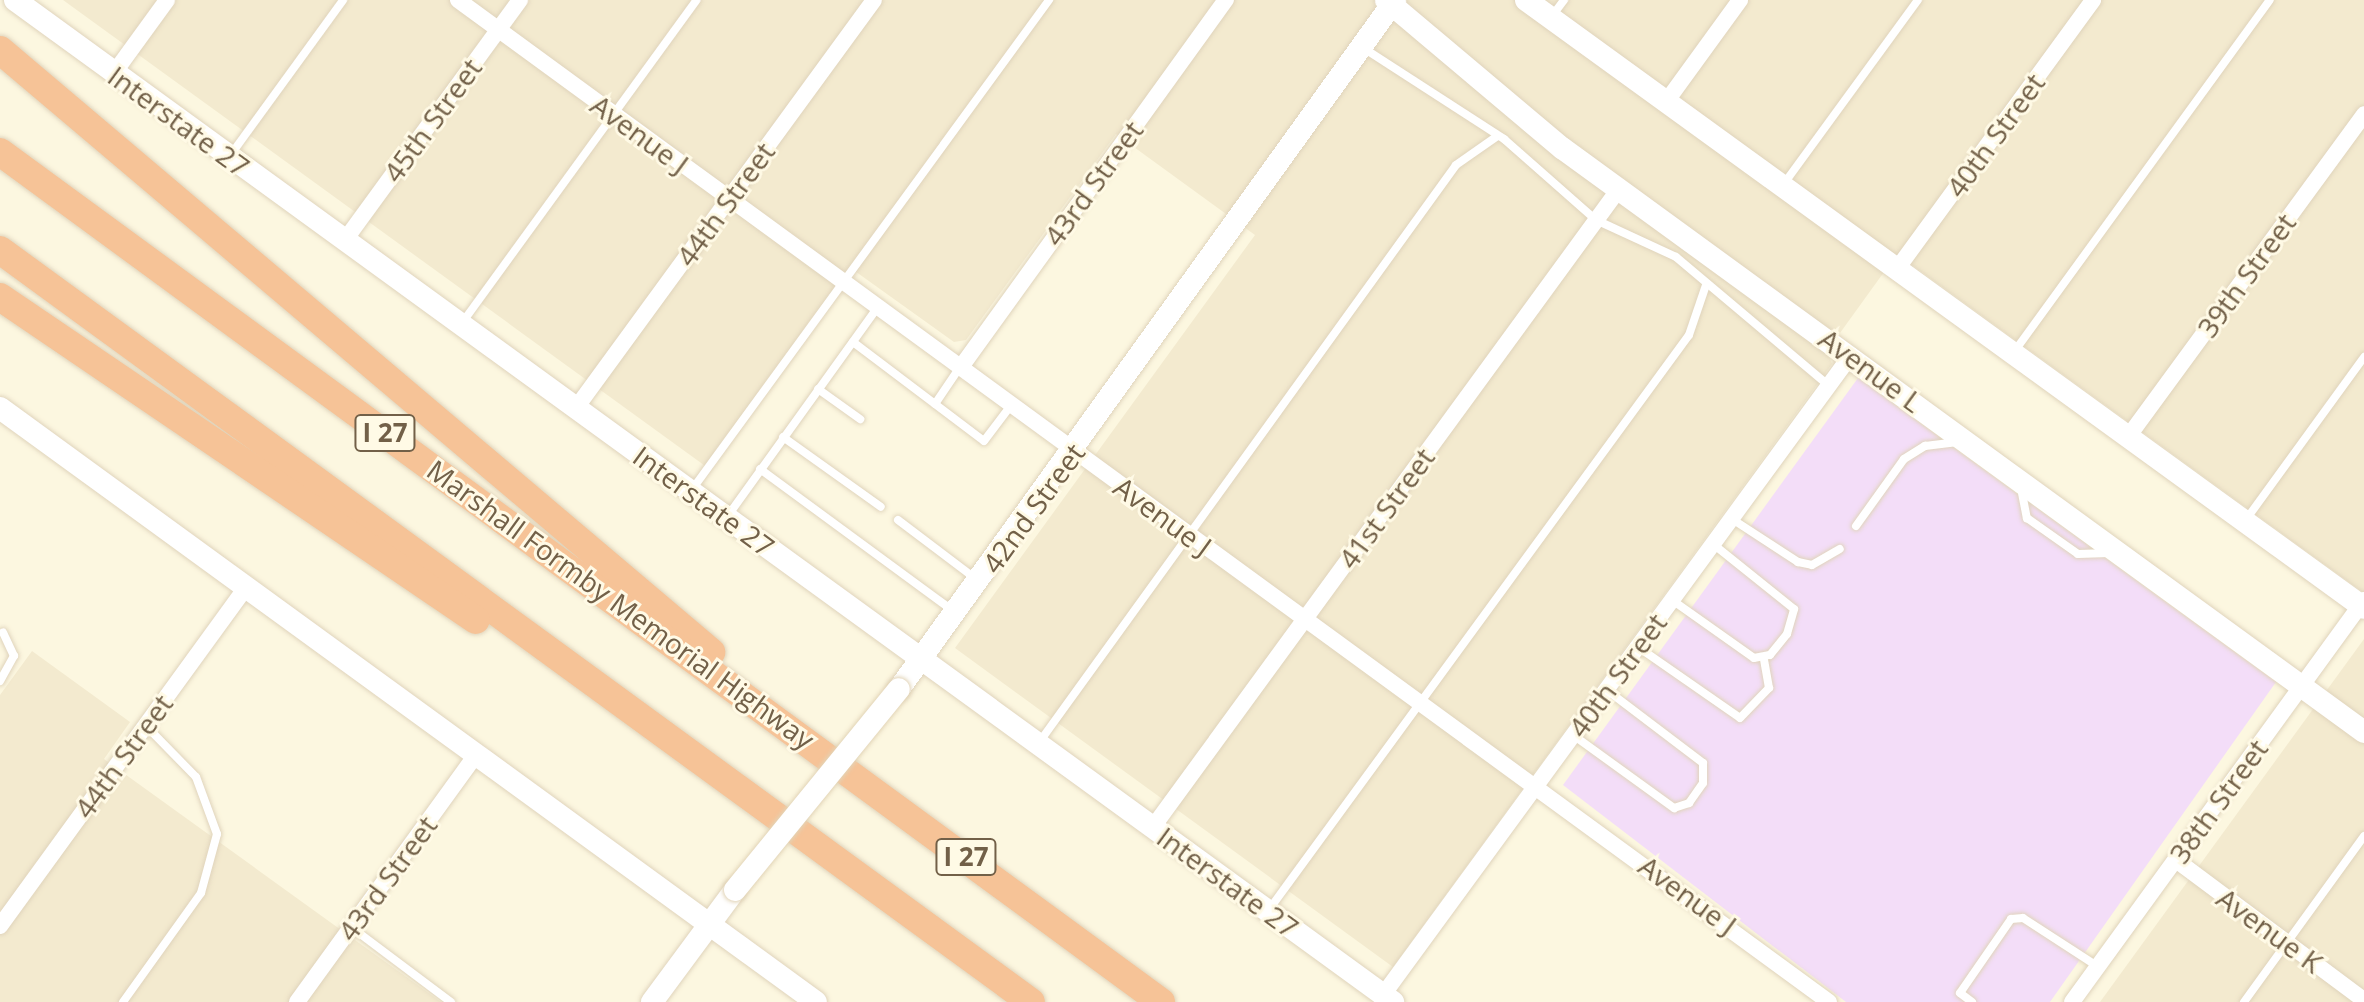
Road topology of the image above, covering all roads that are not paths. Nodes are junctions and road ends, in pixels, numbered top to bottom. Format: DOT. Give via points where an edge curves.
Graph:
graph roads {
  1 [pos="15,0"];
  2 [pos="167,0"];
  3 [pos="343,0"];
  4 [pos="458,0"];
  5 [pos="520,0"];
  6 [pos="697,0"];
  7 [pos="874,0"];
  8 [pos="1049,0"];
  9 [pos="1226,0"];
  10 [pos="1526,0"];
  11 [pos="1740,0"];
  12 [pos="1918,0"];
  13 [pos="2093,0"];
  14 [pos="2270,0"];
  15 [pos="1391,2"];
  16 [pos="1557,9"];
  17 [pos="498,29"];
  18 [pos="1365,49"];
  19 [pos="0,50"];
  20 [pos="114,73"];
  21 [pos="1666,102"];
  22 [pos="2364,114"];
  23 [pos="613,115"];
  24 [pos="1496,137"];
  25 [pos="0,152"];
  26 [pos="229,157"];
  27 [pos="1782,186"];
  28 [pos="1619,189"];
  29 [pos="729,199"];
  30 [pos="1596,220"];
  31 [pos="345,240"];
  32 [pos="0,250"];
  33 [pos="1897,269"];
  34 [pos="845,283"];
  35 [pos="1706,285"];
  36 [pos="0,297"];
  37 [pos="878,307"];
  38 [pos="460,325"];
  39 [pos="853,342"];
  40 [pos="2013,354"];
  41 [pos="1851,355"];
  42 [pos="2364,357"];
  43 [pos="961,367"];
  44 [pos="1829,386"];
  45 [pos="818,389"];
  46 [pos="935,404"];
  47 [pos="1012,404"];
  48 [pos="0,408"];
  49 [pos="576,408"];
  50 [pos="860,419"];
  51 [pos="783,437"];
  52 [pos="2128,437"];
  53 [pos="1969,440"];
  54 [pos="1075,451"];
  55 [pos="760,469"];
  56 [pos="690,491"];
  57 [pos="881,507"];
  58 [pos="726,517"];
  59 [pos="1732,519"];
  60 [pos="898,520"];
  61 [pos="2245,521"];
  62 [pos="1856,526"];
  63 [pos="1190,537"];
  64 [pos="1713,544"];
  65 [pos="1840,549"];
  66 [pos="980,581"];
  67 [pos="246,587"];
  68 [pos="1672,600"];
  69 [pos="2363,604"];
  70 [pos="957,614"];
  71 [pos="1305,618"];
  72 [pos="3,632"];
  73 [pos="1638,647"];
  74 [pos="921,660"];
  75 [pos="1764,660"];
  76 [pos="0,681"];
  77 [pos="2301,685"];
  78 [pos="1606,689"];
  79 [pos="1422,702"];
  80 [pos="771,712"];
  81 [pos="145,726"];
  82 [pos="2364,732"];
  83 [pos="1573,735"];
  84 [pos="1038,745"];
  85 [pos="476,755"];
  86 [pos="718,775"];
  87 [pos="1537,785"];
  88 [pos="1153,827"];
  89 [pos="2364,836"];
  90 [pos="819,849"];
  91 [pos="2176,860"];
  92 [pos="1267,911"];
  93 [pos="710,924"];
  94 [pos="0,926"];
  95 [pos="351,927"];
  96 [pos="2287,943"];
  97 [pos="2098,966"];
  98 [pos="1388,998"];
  99 [pos="661,999"];
  100 [pos="2364,1000"];
  101 [pos="123,1002"];
  102 [pos="297,1002"];
  103 [pos="451,1002"];
  104 [pos="816,1002"];
  105 [pos="998,1002"];
  106 [pos="1031,1002"];
  107 [pos="1161,1002"];
  108 [pos="1829,1002"];
  109 [pos="1972,1002"];
  110 [pos="2072,1002"];
  111 [pos="2244,1002"];
  1 -- 20 [label="street, Interstate 27"];
  2 -- 20 [label="street"];
  3 -- 26 [label="lane"];
  4 -- 17 [label="street, Avenue J"];
  5 -- 17 [label="street, 45th Street"];
  6 -- 23 [label="lane"];
  7 -- 29 [label="street, 44th Street"];
  8 -- 34 [label="lane"];
  9 -- 43 [label="street, 43rd Street"];
  10 -- 16 [label="street"];
  11 -- 21 [label="street"];
  12 -- 27 [label="lane"];
  13 -- 33 [label="street, 40th Street"];
  14 -- 40 [label="lane"];
  15 -- 18 [label="street, 42nd Street"];
  15 -- 28 [label="street, Avenue L" via="1501,101"];
  16 -- 21 [label="street"];
  17 -- 23 [label="street, Avenue J"];
  17 -- 31 [label="street, 45th Street"];
  18 -- 24 [label="lane"];
  18 -- 54 [label="street, 42nd Street"];
  19 -- 80 [label="highway" via="680,620"];
  20 -- 26 [label="street, Interstate 27"];
  21 -- 27 [label="street"];
  22 -- 52 [label="street, 39th Street"];
  23 -- 29 [label="street, Avenue J"];
  23 -- 38 [label="lane"];
  24 -- 30 [label="lane"];
  24 -- 63 [label="lane" via="1456,165"];
  25 -- 80 [label="highway, Marshall Formby Memorial Highway / I 27"];
  26 -- 31 [label="street, Interstate 27"];
  27 -- 33 [label="street"];
  28 -- 30 [label="street, 41st Street"];
  28 -- 41 [label="street, Avenue L"];
  29 -- 34 [label="street, Avenue J"];
  29 -- 49 [label="street, 44th Street"];
  30 -- 35 [label="lane" via="1676,257"];
  30 -- 71 [label="street, 41st Street"];
  31 -- 38 [label="street, Interstate 27"];
  32 -- 86 [label="highway"];
  33 -- 40 [label="street"];
  34 -- 37 [label="street, Avenue J"];
  34 -- 56 [label="lane"];
  35 -- 44 [label="lane"];
  35 -- 79 [label="lane" via="1689,335"];
  36 -- 86 [label="highway" via="528,656"];
  37 -- 39 [label="lane"];
  37 -- 43 [label="street, Avenue J"];
  38 -- 49 [label="street, Interstate 27"];
  39 -- 45 [label="lane"];
  39 -- 46 [label="lane"];
  40 -- 52 [label="street"];
  41 -- 44 [label="street, 40th Street"];
  41 -- 53 [label="street, Avenue L"];
  42 -- 61 [label="lane"];
  43 -- 46 [label="lane"];
  43 -- 47 [label="street, Avenue J"];
  44 -- 59 [label="street, 40th Street"];
  45 -- 50 [label="lane"];
  45 -- 51 [label="lane"];
  46 -- 47 [label="lane" via="984,441"];
  47 -- 54 [label="street, Avenue J"];
  48 -- 67 [label="street"];
  49 -- 56 [label="street, Interstate 27"];
  51 -- 55 [label="lane"];
  51 -- 57 [label="lane"];
  52 -- 61 [label="street"];
  53 -- 62 [label="lane" via="1925,446 1904,459"];
  53 -- 77 [label="street, Avenue L"];
  54 -- 63 [label="street, Avenue J"];
  54 -- 66 [label="street, 42nd Street"];
  55 -- 58 [label="lane"];
  55 -- 70 [label="lane"];
  56 -- 58 [label="street, Interstate 27"];
  58 -- 74 [label="street, Interstate 27"];
  59 -- 64 [label="street, 40th Street"];
  59 -- 65 [label="lane" via="1798,562 1812,565"];
  60 -- 66 [label="lane"];
  61 -- 69 [label="street"];
  63 -- 71 [label="street, Avenue J"];
  63 -- 84 [label="lane"];
  64 -- 68 [label="street, 40th Street"];
  64 -- 75 [label="lane" via="1794,609 1787,634"];
  66 -- 70 [label="street, 42nd Street"];
  67 -- 81 [label="street, 44th Street"];
  67 -- 85 [label="street"];
  68 -- 73 [label="street, 40th Street"];
  68 -- 75 [label="lane"];
  69 -- 77 [label="street, 38th Street"];
  70 -- 74 [label="street, 42nd Street"];
  71 -- 79 [label="street, Avenue J"];
  71 -- 88 [label="street, 41st Street"];
  72 -- 76 [label="lane" via="14,656"];
  73 -- 75 [label="lane" via="1740,718 1769,688"];
  73 -- 78 [label="street, 40th Street"];
  74 -- 84 [label="street, Interstate 27"];
  74 -- 93 [label="street, 42nd Street, bridge"];
  77 -- 82 [label="street, Avenue L"];
  77 -- 91 [label="street, 38th Street"];
  78 -- 83 [label="street, 40th Street"];
  78 -- 83 [label="lane" via="1703,763 1703,783 1689,803 1674,808"];
  79 -- 87 [label="street, Avenue J"];
  79 -- 92 [label="lane"];
  80 -- 107 [label="highway, Marshall Formby Memorial Highway / I 27"];
  81 -- 94 [label="street, 44th Street"];
  81 -- 101 [label="lane" via="196,777 217,834 201,893"];
  83 -- 87 [label="street, 40th Street"];
  84 -- 88 [label="street, Interstate 27"];
  85 -- 93 [label="street"];
  85 -- 95 [label="street, 43rd Street"];
  86 -- 90 [label="highway"];
  87 -- 98 [label="street, 40th Street"];
  87 -- 108 [label="street, Avenue J"];
  88 -- 92 [label="street, Interstate 27"];
  89 -- 96 [label="lane"];
  90 -- 105 [label="highway"];
  90 -- 106 [label="highway"];
  91 -- 96 [label="street, Avenue K"];
  91 -- 97 [label="street, 38th Street"];
  92 -- 98 [label="street, Interstate 27"];
  93 -- 99 [label="street, 42nd Street"];
  93 -- 104 [label="street"];
  95 -- 102 [label="street, 43rd Street"];
  95 -- 103 [label="lane"];
  96 -- 100 [label="street, Avenue K"];
  96 -- 111 [label="lane"];
  97 -- 109 [label="lane" via="2023,918 2011,919 1960,993"];
  97 -- 110 [label="street, 38th Street"];
}
